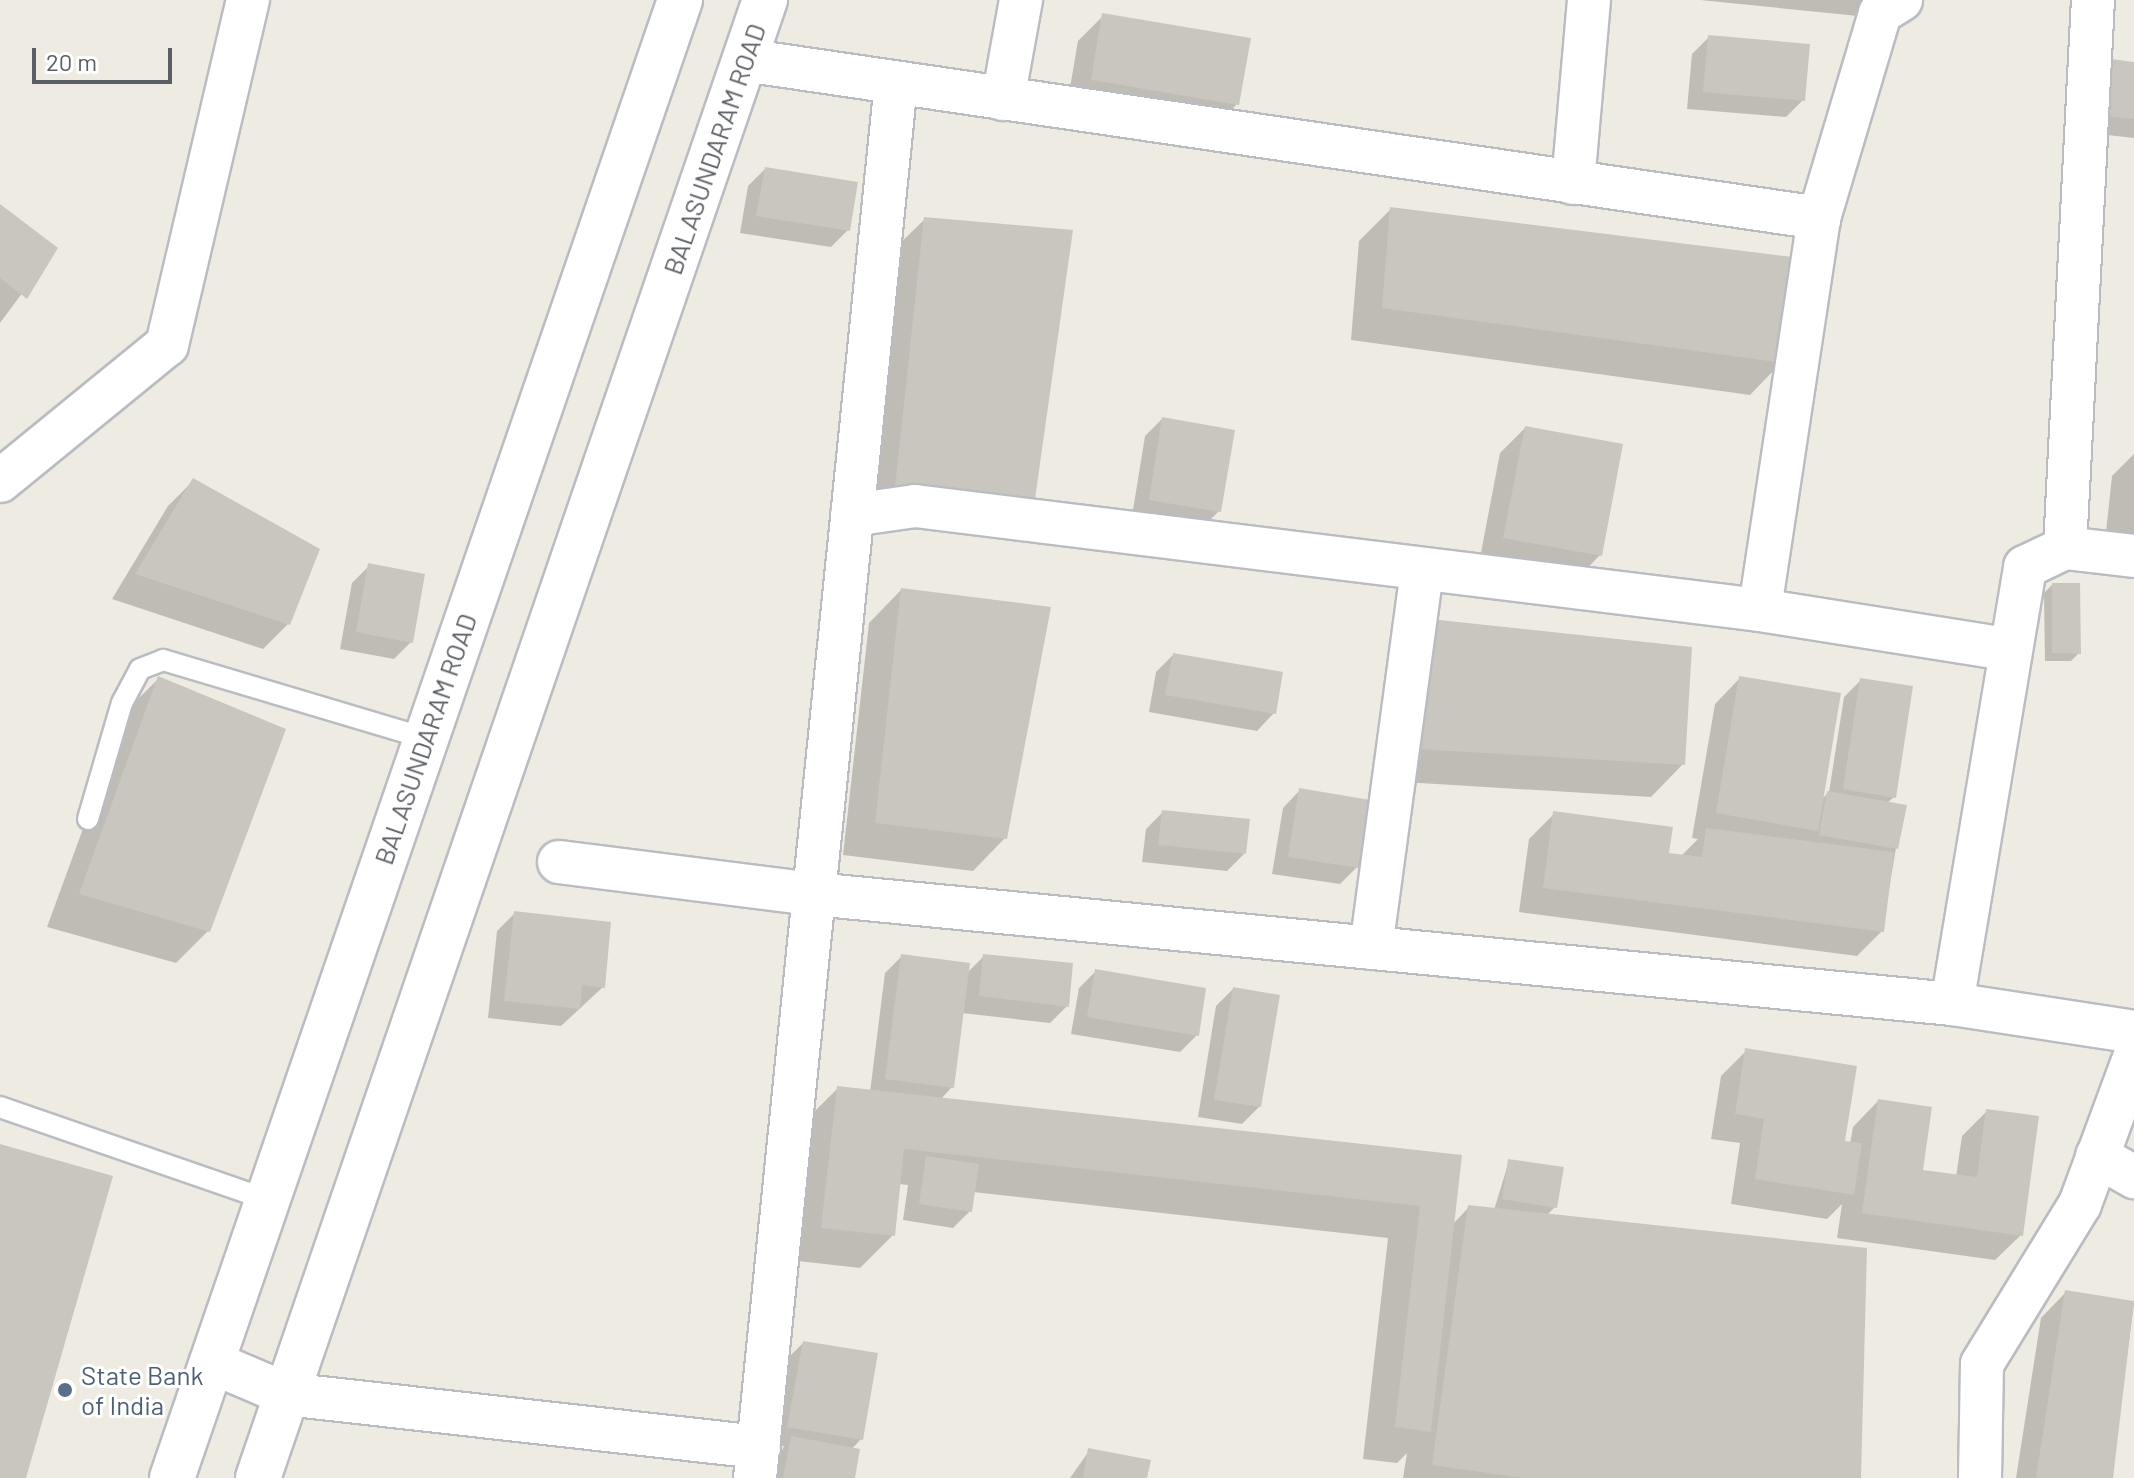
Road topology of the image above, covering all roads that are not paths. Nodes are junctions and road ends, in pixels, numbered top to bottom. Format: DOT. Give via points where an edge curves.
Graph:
graph roads {
  1 [pos="248,0"];
  2 [pos="680,0"];
  3 [pos="765,0"];
  4 [pos="1021,0"];
  5 [pos="1589,0"];
  6 [pos="1901,0"];
  7 [pos="2093,0"];
  8 [pos="744,60"];
  9 [pos="896,83"];
  10 [pos="1003,99"];
  11 [pos="1573,183"];
  12 [pos="1819,218"];
  13 [pos="0,481"];
  14 [pos="852,515"];
  15 [pos="2065,548"];
  16 [pos="2134,556"];
  17 [pos="1422,571"];
  18 [pos="1760,610"];
  19 [pos="2006,649"];
  20 [pos="425,738"];
  21 [pos="88,819"];
  22 [pos="559,862"];
  23 [pos="814,894"];
  24 [pos="1371,948"];
  25 [pos="1952,1004"];
  26 [pos="2134,1032"];
  27 [pos="2134,1058"];
  28 [pos="0,1107"];
  29 [pos="2097,1156"];
  30 [pos="2134,1177"];
  31 [pos="266,1199"];
  32 [pos="211,1362"];
  33 [pos="286,1394"];
  34 [pos="757,1462"];
  35 [pos="172,1478"];
  36 [pos="258,1478"];
  37 [pos="1980,1478"];
  1 -- 13 [label="street" via="167,345"];
  2 -- 20 [label="main road, BALASUNDARAM ROAD"];
  3 -- 8 [label="main road, BALASUNDARAM ROAD"];
  4 -- 10 [label="street"];
  5 -- 11 [label="street"];
  6 -- 12 [label="street" via="1880,13"];
  7 -- 15 [label="street"];
  8 -- 9 [label="street"];
  8 -- 33 [label="main road, BALASUNDARAM ROAD"];
  9 -- 10 [label="street"];
  9 -- 14 [label="street"];
  10 -- 11 [label="street"];
  11 -- 12 [label="street"];
  12 -- 18 [label="street"];
  14 -- 17 [label="street" via="915,506"];
  14 -- 23 [label="street"];
  15 -- 16 [label="street"];
  15 -- 19 [label="street" via="2025,567"];
  17 -- 18 [label="street"];
  17 -- 24 [label="street"];
  18 -- 19 [label="street"];
  19 -- 25 [label="street"];
  20 -- 21 [label="lane" via="163,660 140,669 122,703"];
  20 -- 31 [label="main road, BALASUNDARAM ROAD"];
  22 -- 23 [label="street"];
  23 -- 24 [label="street"];
  23 -- 34 [label="street"];
  24 -- 25 [label="street"];
  25 -- 26 [label="street"];
  27 -- 29 [label="street"];
  28 -- 31 [label="lane"];
  29 -- 30 [label="street"];
  29 -- 37 [label="street" via="2080,1204 1982,1364"];
  31 -- 32 [label="main road, BALASUNDARAM ROAD"];
  32 -- 33 [label="street"];
  32 -- 35 [label="main road, BALASUNDARAM ROAD"];
  33 -- 34 [label="street"];
  33 -- 36 [label="main road, BALASUNDARAM ROAD"];
}
